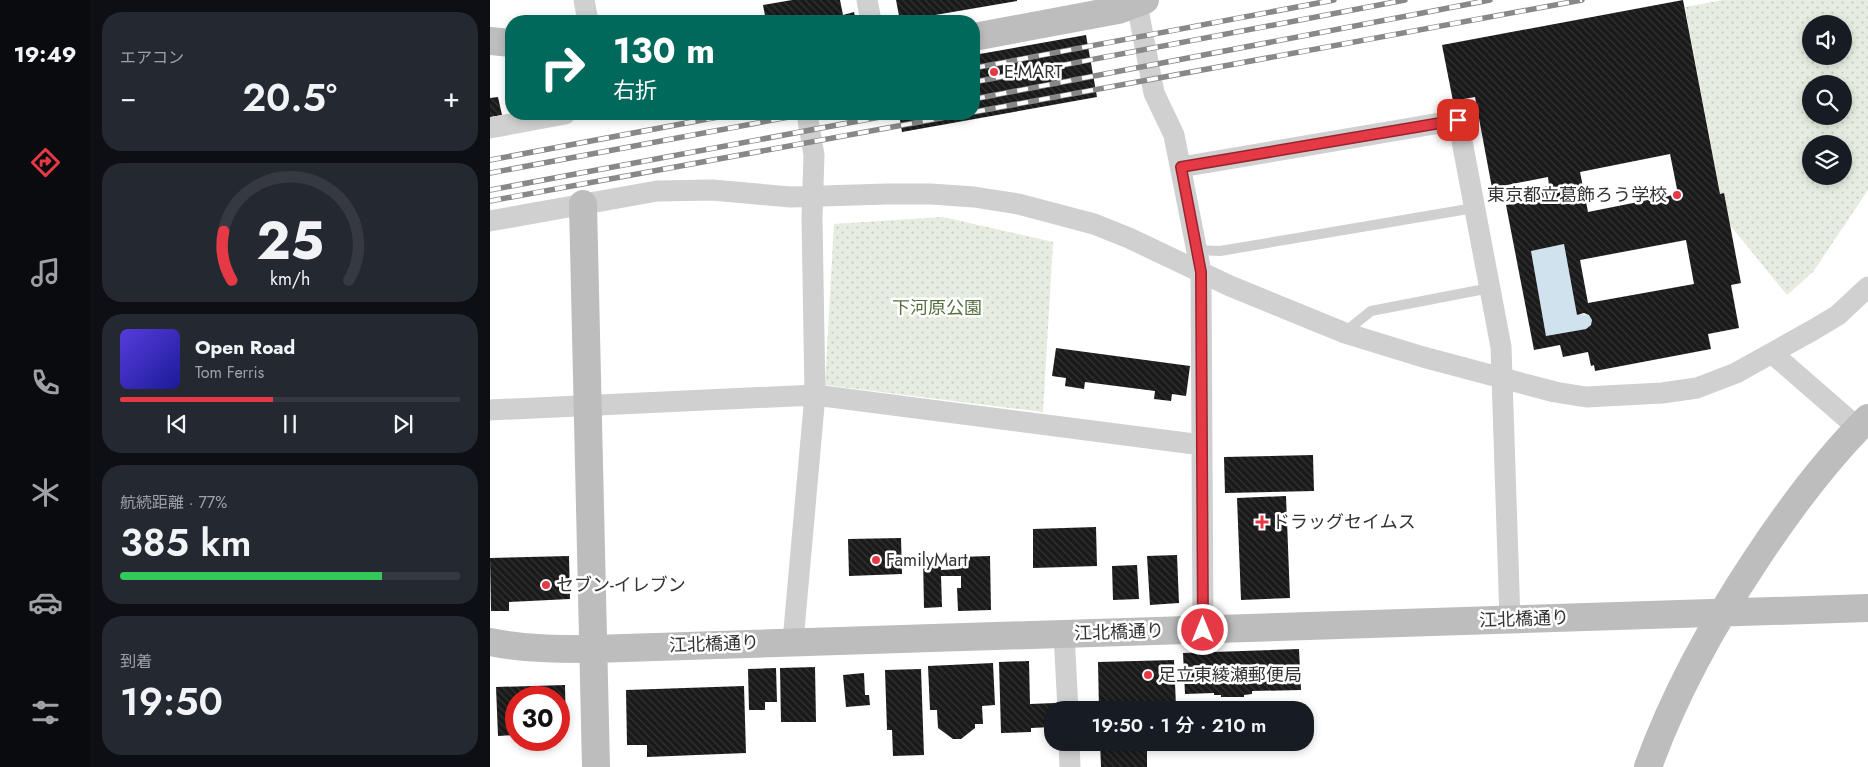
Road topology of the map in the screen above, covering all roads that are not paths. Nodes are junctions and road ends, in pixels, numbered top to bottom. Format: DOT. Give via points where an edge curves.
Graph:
graph roads {
  1 [pos="584,0"];
  2 [pos="867,0"];
  3 [pos="1141,2"];
  4 [pos="587,15"];
  5 [pos="870,15"];
  6 [pos="980,36"];
  7 [pos="490,41"];
  8 [pos="505,42"];
  9 [pos="533,120"];
  10 [pos="808,120"];
  11 [pos="490,128"];
  12 [pos="1181,167"];
  13 [pos="813,197"];
  14 [pos="583,204"];
  15 [pos="1474,208"];
  16 [pos="490,221"];
  17 [pos="1197,250"];
  18 [pos="1201,272"];
  19 [pos="1868,287"];
  20 [pos="1490,288"];
  21 [pos="1345,333"];
  22 [pos="1773,354"];
  23 [pos="1502,378"];
  24 [pos="815,395"];
  25 [pos="588,405"];
  26 [pos="490,410"];
  27 [pos="1863,423"];
  28 [pos="1202,445"];
  29 [pos="1868,608"];
  30 [pos="1721,612"];
  31 [pos="1510,620"];
  32 [pos="1203,630"];
  33 [pos="1064,634"];
  34 [pos="793,641"];
  35 [pos="490,642"];
  36 [pos="594,649"];
  37 [pos="1068,701"];
  38 [pos="1069,751"];
  39 [pos="596,767"];
  40 [pos="1070,767"];
  41 [pos="1648,767"];
  1 -- 4 [label="street"];
  2 -- 5 [label="street"];
  3 -- 6 [label="main road" via="1118,10"];
  3 -- 12 [label="street" via="1154,93 1174,134"];
  7 -- 8 [label="main road"];
  9 -- 11 [label="street"];
  10 -- 13 [label="street" via="814,155"];
  12 -- 15 [label="street" via="1458,120"];
  12 -- 17 [label="street"];
  13 -- 14 [label="street" via="712,190 657,191"];
  13 -- 18 [label="street" via="931,194 1018,204 1094,224"];
  13 -- 24 [label="street"];
  14 -- 16 [label="street"];
  14 -- 25 [label="main road"];
  15 -- 17 [label="lane" via="1220,251"];
  15 -- 20 [label="street"];
  17 -- 18 [label="street"];
  18 -- 21 [label="street"];
  18 -- 28 [label="street"];
  19 -- 22 [label="street" via="1838,315"];
  20 -- 21 [label="lane" via="1371,311"];
  20 -- 23 [label="street" via="1501,347"];
  21 -- 23 [label="street"];
  22 -- 23 [label="street" via="1697,388 1662,393 1586,396 1555,392"];
  22 -- 27 [label="street"];
  23 -- 31 [label="street"];
  24 -- 25 [label="street"];
  24 -- 28 [label="street"];
  24 -- 34 [label="street"];
  25 -- 26 [label="street"];
  25 -- 36 [label="main road"];
  27 -- 30 [label="main road" via="1804,491"];
  28 -- 32 [label="street"];
  29 -- 30 [label="main road, 江北橋通り"];
  30 -- 31 [label="main road, 江北橋通り"];
  30 -- 41 [label="main road" via="1681,689"];
  31 -- 32 [label="main road, 江北橋通り"];
  32 -- 33 [label="main road, 江北橋通り"];
  33 -- 34 [label="main road, 江北橋通り"];
  33 -- 37 [label="street"];
  34 -- 36 [label="main road, 江北橋通り"];
  35 -- 36 [label="main road, 江北橋通り" via="533,648"];
  36 -- 39 [label="main road"];
  38 -- 40 [label="street"];
}
